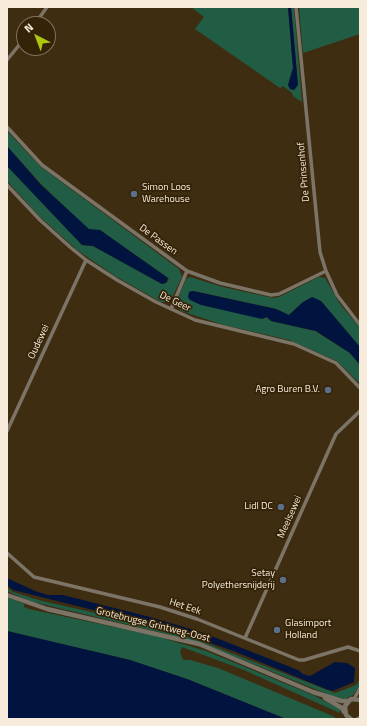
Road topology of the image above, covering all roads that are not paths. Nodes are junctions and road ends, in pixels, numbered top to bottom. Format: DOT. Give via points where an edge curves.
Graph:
graph roads {
  1 [pos="47,7"];
  2 [pos="296,7"];
  3 [pos="41,16"];
  4 [pos="16,49"];
  5 [pos="7,60"];
  6 [pos="7,127"];
  7 [pos="7,185"];
  8 [pos="86,260"];
  9 [pos="187,271"];
  10 [pos="326,271"];
  11 [pos="171,309"];
  12 [pos="360,325"];
  13 [pos="360,388"];
  14 [pos="360,411"];
  15 [pos="7,431"];
  16 [pos="7,554"];
  17 [pos="7,595"];
  18 [pos="245,638"];
  19 [pos="360,651"];
  20 [pos="360,688"];
  21 [pos="313,692"];
  22 [pos="354,699"];
  23 [pos="360,700"];
  24 [pos="348,701"];
  25 [pos="344,712"];
  26 [pos="351,719"];
  1 -- 3 [label="street"];
  2 -- 10 [label="street, De Prinsenhof" via="320,252"];
  4 -- 5 [label="street"];
  6 -- 9 [label="street, De Passen" via="42,165"];
  7 -- 8 [label="street, De Geer" via="40,220"];
  8 -- 11 [label="street, De Geer"];
  8 -- 15 [label="street, Oudewei"];
  9 -- 10 [label="street, De Passen" via="220,283 271,295 279,294"];
  9 -- 11 [label="street"];
  10 -- 12 [label="street, De Prinsenhof" via="340,300"];
  11 -- 13 [label="street, De Geer" via="195,320 294,344 336,364"];
  14 -- 18 [label="street, Meelsewei" via="336,434"];
  16 -- 18 [label="street, Het Eek" via="34,577 160,607"];
  17 -- 21 [label="street, Grotebrugse Grintweg-Oost" via="47,609 199,644"];
  18 -- 19 [label="street, Het Eek" via="299,660 348,647"];
  20 -- 22 [label="street"];
  21 -- 24 [label="street, Grotebrugse Grintweg-Oost"];
  21 -- 25 [label="street, Grotebrugse Grintweg-Oost" via="342,708"];
  22 -- 23 [label="street"];
  22 -- 24 [label="street"];
  24 -- 25 [label="street"];
  25 -- 26 [label="street, Grotebrugse Grintweg-Oost"];
}
